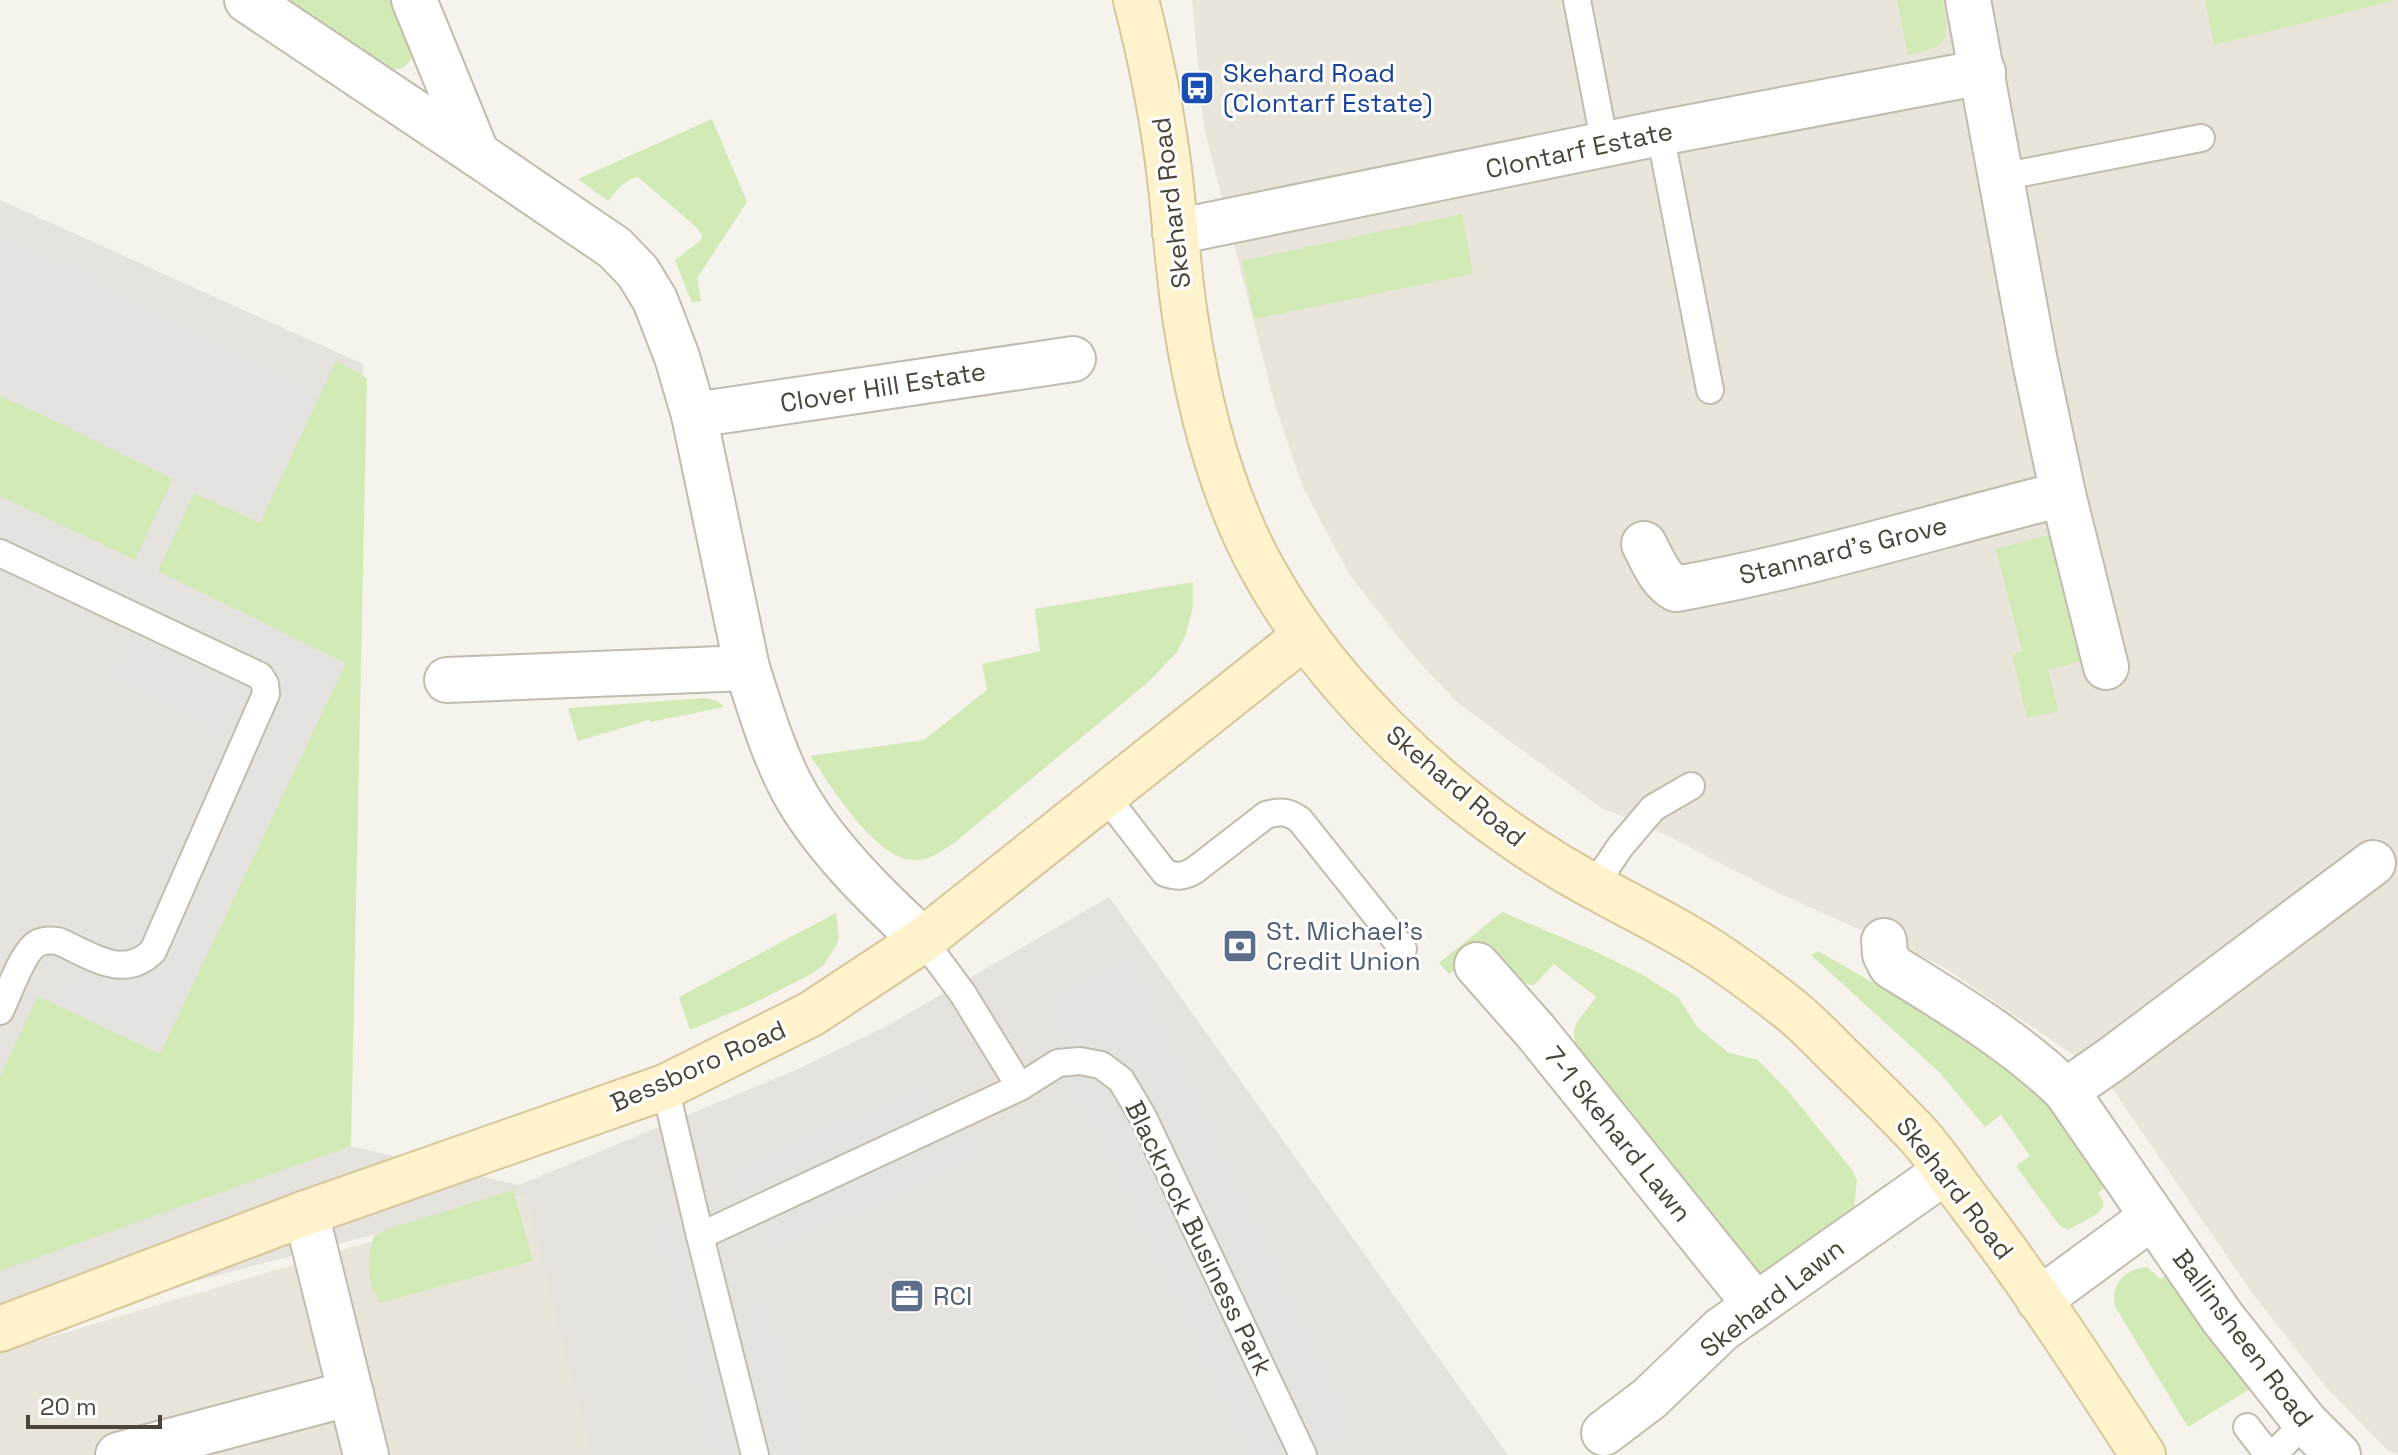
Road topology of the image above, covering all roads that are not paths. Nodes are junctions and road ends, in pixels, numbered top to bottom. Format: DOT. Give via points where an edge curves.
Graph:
graph roads {
  1 [pos="247,0"];
  2 [pos="414,0"];
  3 [pos="1136,0"];
  4 [pos="1577,0"];
  5 [pos="1968,0"];
  6 [pos="1983,72"];
  7 [pos="1660,133"];
  8 [pos="2201,138"];
  9 [pos="1605,145"];
  10 [pos="477,154"];
  11 [pos="2001,177"];
  12 [pos="1175,232"];
  13 [pos="1073,359"];
  14 [pos="1710,390"];
  15 [pos="694,415"];
  16 [pos="2063,494"];
  17 [pos="1644,544"];
  18 [pos="0,553"];
  19 [pos="1305,636"];
  20 [pos="2106,667"];
  21 [pos="747,668"];
  22 [pos="447,680"];
  23 [pos="1691,786"];
  24 [pos="1104,794"];
  25 [pos="2373,863"];
  26 [pos="1593,887"];
  27 [pos="923,940"];
  28 [pos="1884,941"];
  29 [pos="1403,949"];
  30 [pos="1477,965"];
  31 [pos="0,1011"];
  32 [pos="665,1087"];
  33 [pos="1020,1087"];
  34 [pos="2066,1091"];
  35 [pos="1946,1171"];
  36 [pos="306,1213"];
  37 [pos="2152,1217"];
  38 [pos="700,1236"];
  39 [pos="2039,1300"];
  40 [pos="1755,1304"];
  41 [pos="0,1329"];
  42 [pos="351,1393"];
  43 [pos="2305,1422"];
  44 [pos="2247,1427"];
  45 [pos="1604,1433"];
  46 [pos="118,1455"];
  47 [pos="366,1455"];
  48 [pos="755,1455"];
  49 [pos="1303,1455"];
  50 [pos="2143,1455"];
  51 [pos="2338,1455"];
  1 -- 10 [label="street"];
  2 -- 10 [label="street"];
  3 -- 12 [label="main road, Skehard Road" via="1156,82"];
  4 -- 9 [label="lane"];
  5 -- 6 [label="street"];
  6 -- 7 [label="street, Clontarf Estate"];
  6 -- 11 [label="street"];
  7 -- 9 [label="street, Clontarf Estate"];
  7 -- 14 [label="lane"];
  8 -- 11 [label="lane"];
  9 -- 12 [label="street, Clontarf Estate"];
  10 -- 15 [label="street" via="615,248 638,272 655,300"];
  11 -- 16 [label="street"];
  12 -- 19 [label="main road, Skehard Road" via="1205,421 1252,548"];
  13 -- 15 [label="street, Clover Hill Estate"];
  15 -- 21 [label="street"];
  16 -- 17 [label="street, Stannard's Grove" via="1676,589 1661,575"];
  16 -- 20 [label="street"];
  18 -- 31 [label="lane" via="260,676 266,694 153,951 143,961 121,967 58,941 36,943"];
  19 -- 24 [label="main road, Bessboro Road"];
  19 -- 26 [label="main road, Skehard Road" via="1420,761 1510,836"];
  21 -- 22 [label="street"];
  21 -- 27 [label="street" via="780,765 796,795 856,873"];
  23 -- 26 [label="lane" via="1653,808"];
  24 -- 27 [label="main road, Bessboro Road"];
  24 -- 29 [label="lane" via="1165,873 1174,876 1195,870 1266,815 1290,812"];
  25 -- 34 [label="street"];
  26 -- 35 [label="main road, Skehard Road" via="1702,946 1796,1014 1922,1139"];
  27 -- 32 [label="main road, Bessboro Road" via="811,1014"];
  27 -- 33 [label="lane"];
  28 -- 34 [label="street, Ballinsheen Road" via="1891,966 2009,1042"];
  30 -- 40 [label="street, 7-1 Skehard Lawn"];
  32 -- 36 [label="main road, Bessboro Road"];
  32 -- 38 [label="lane"];
  33 -- 38 [label="lane, Blackrock Business Park"];
  33 -- 49 [label="lane, Blackrock Business Park" via="1058,1063 1080,1061 1101,1065 1121,1080"];
  34 -- 37 [label="street, Ballinsheen Road"];
  35 -- 39 [label="main road, Skehard Road"];
  35 -- 40 [label="street, Skehard Lawn"];
  36 -- 41 [label="main road, Bessboro Road"];
  36 -- 42 [label="street"];
  37 -- 39 [label="street"];
  37 -- 43 [label="street, Ballinsheen Road"];
  38 -- 48 [label="lane"];
  39 -- 50 [label="main road, Skehard Road"];
  40 -- 45 [label="street, Skehard Lawn"];
  42 -- 46 [label="street"];
  42 -- 47 [label="street"];
  43 -- 44 [label="lane" via="2277,1451 2264,1449"];
  43 -- 51 [label="street, Ballinsheen Road"];
}
